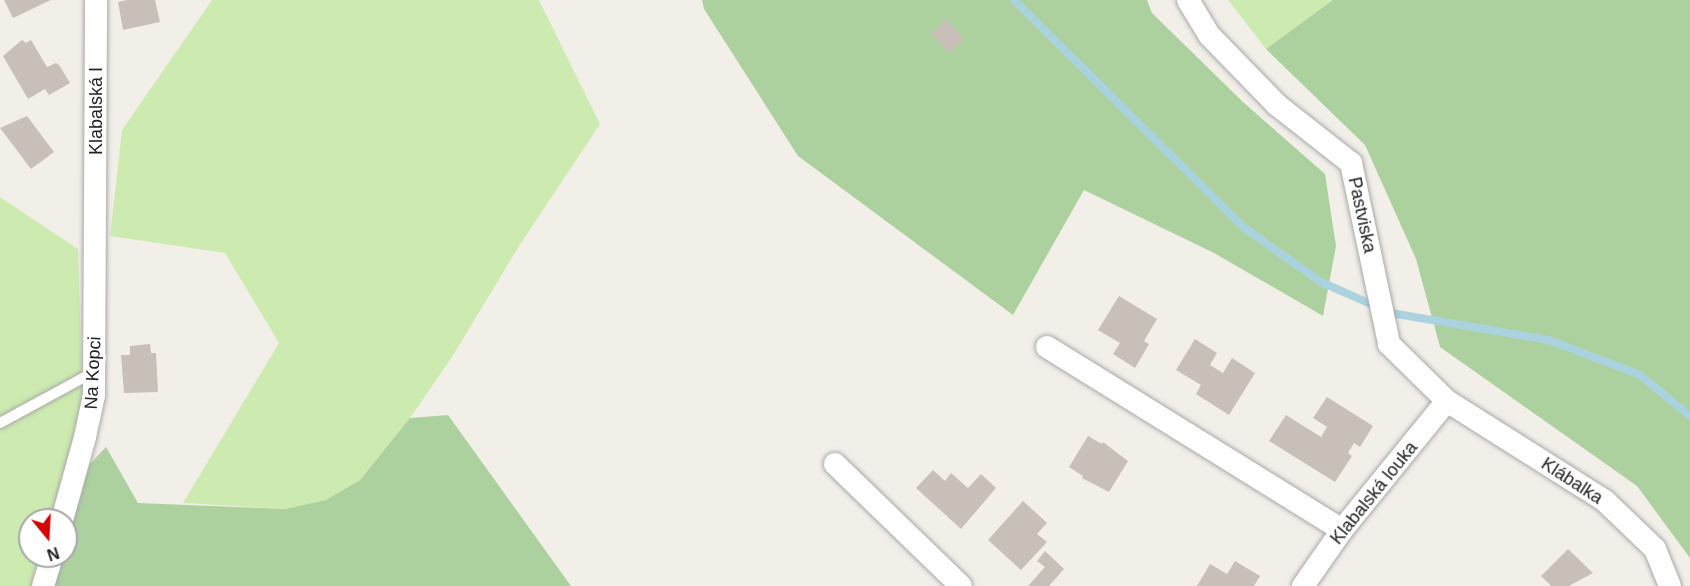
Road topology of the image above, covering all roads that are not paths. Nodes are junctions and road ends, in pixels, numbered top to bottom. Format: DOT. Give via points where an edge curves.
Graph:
graph roads {
  1 [pos="96,0"];
  2 [pos="1188,0"];
  3 [pos="96,221"];
  4 [pos="1047,347"];
  5 [pos="94,372"];
  6 [pos="1447,401"];
  7 [pos="0,423"];
  8 [pos="835,464"];
  9 [pos="65,508"];
  10 [pos="1342,530"];
  11 [pos="48,568"];
  12 [pos="43,586"];
  13 [pos="961,586"];
  14 [pos="1303,586"];
  15 [pos="1670,586"];
  1 -- 3 [label="street, Klabalská I"];
  2 -- 6 [label="street, Pastviska" via="1209,35 1277,105 1352,163 1389,344"];
  3 -- 5 [label="street, Na Kopci"];
  4 -- 10 [label="street"];
  5 -- 7 [label="lane"];
  5 -- 9 [label="street, Na Kopci" via="92,412"];
  6 -- 10 [label="street, Klabalská louka"];
  6 -- 15 [label="street, Klábalka" via="1605,501 1655,549"];
  8 -- 13 [label="street"];
  10 -- 14 [label="street, Klabalská louka"];
  11 -- 12 [label="street"];
}
